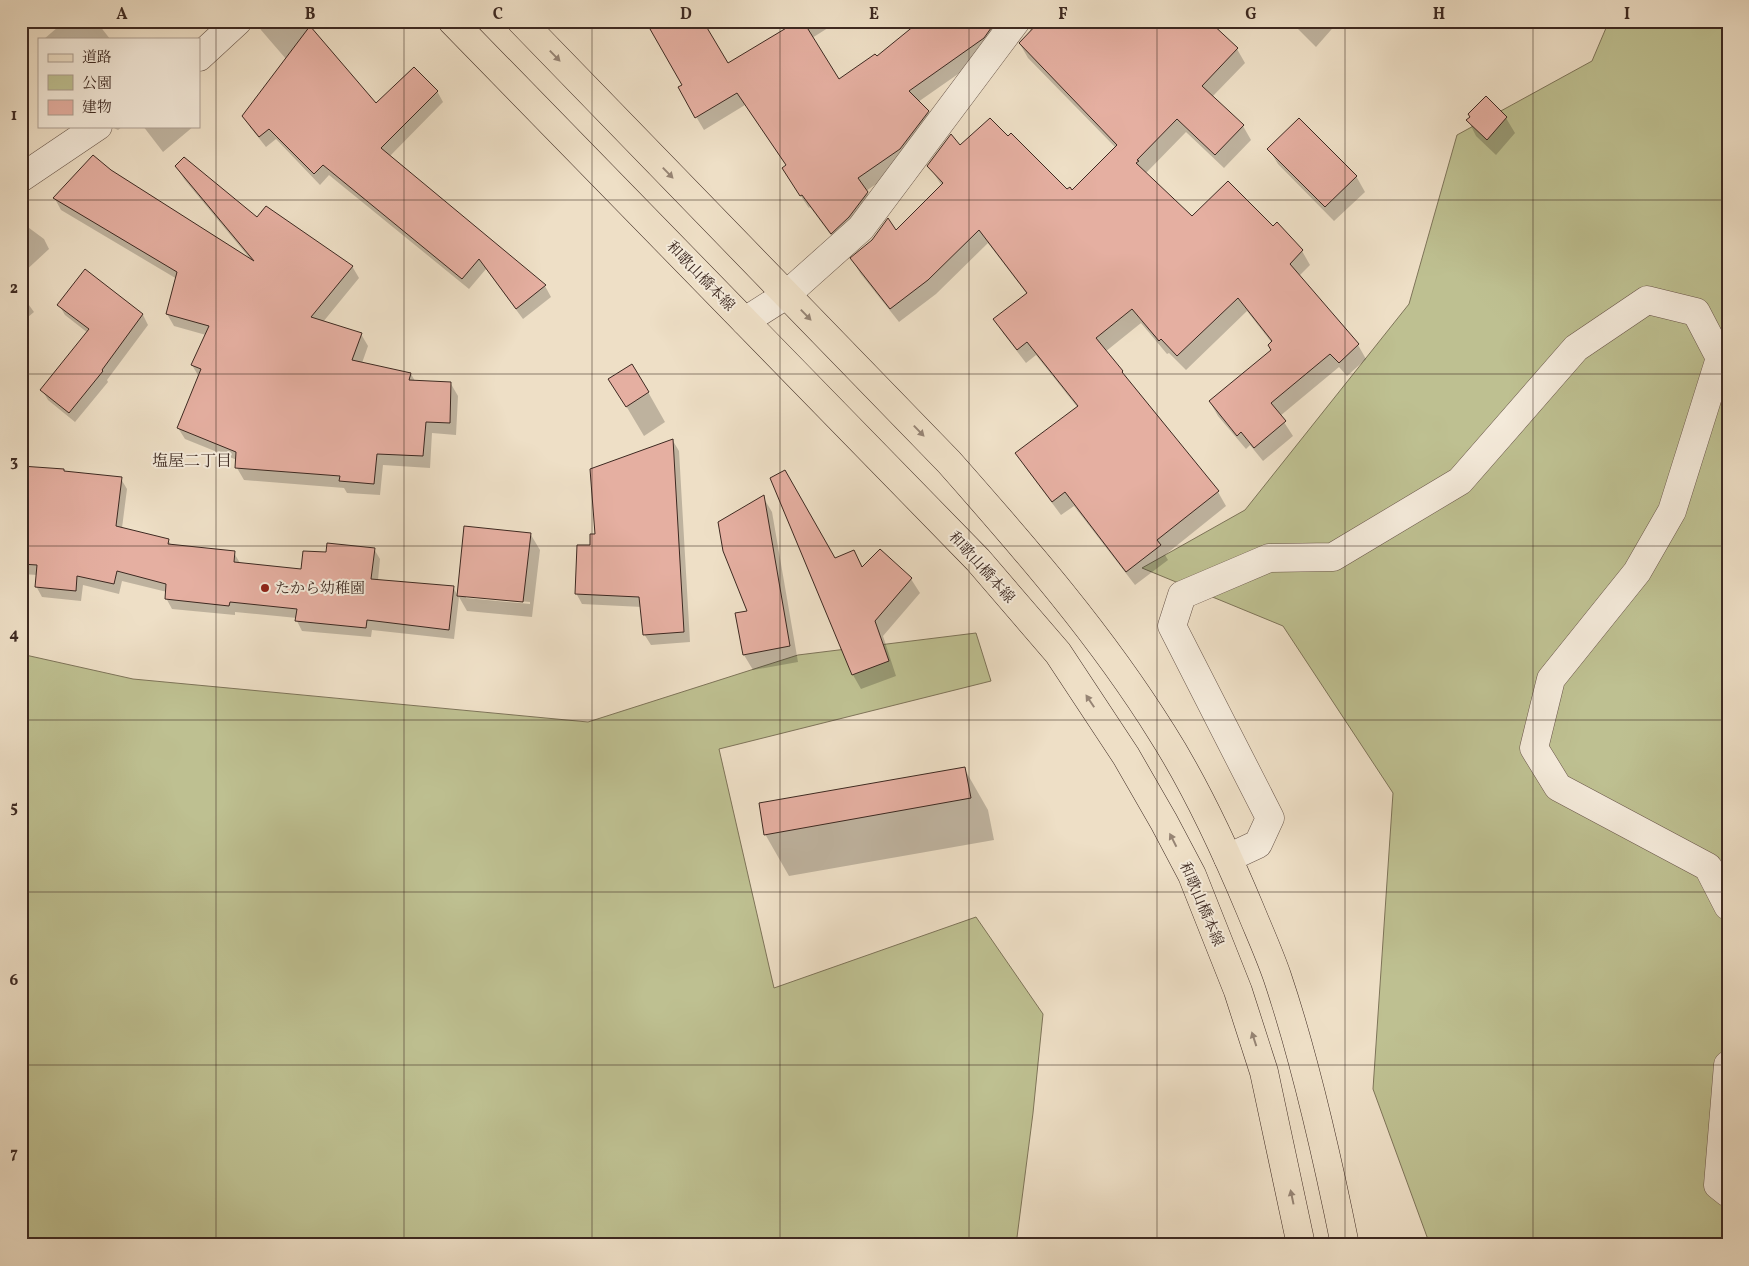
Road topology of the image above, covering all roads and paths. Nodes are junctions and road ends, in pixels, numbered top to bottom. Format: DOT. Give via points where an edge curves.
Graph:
graph roads {
  1 [pos="238,21"];
  2 [pos="452,21"];
  3 [pos="521,21"];
  4 [pos="1016,21"];
  5 [pos="200,56"];
  6 [pos="95,128"];
  7 [pos="21,178"];
  8 [pos="786,295"];
  9 [pos="744,321"];
  10 [pos="1228,858"];
  11 [pos="1728,906"];
  12 [pos="1728,1065"];
  13 [pos="1728,1193"];
  14 [pos="1301,1245"];
  15 [pos="1345,1245"];
  1 -- 5 [label="street"];
  2 -- 9 [label="main road, 和歌山橋本線"];
  3 -- 8 [label="main road, one-way"];
  4 -- 8 [label="street" via="861,228"];
  6 -- 7 [label="street"];
  8 -- 9 [label="street"];
  8 -- 10 [label="main road, one-way" via="949,462 1092,631 1163,734"];
  14 -- 9 [label="main road, 和歌山橋本線, one-way" via="1264,1072 1238,991 1192,876 1126,756 1058,653 978,560"];
  10 -- 11 [label="street" via="1258,844 1270,818 1172,626 1182,595 1269,558 1333,556 1460,481 1576,348 1647,300 1696,312 1720,358 1672,511 1637,572 1550,679 1534,748 1558,787 1708,867"];
  10 -- 15 [label="main road" via="1276,974 1306,1078"];
  12 -- 13 [label="street" via="1718,1185"];
}
